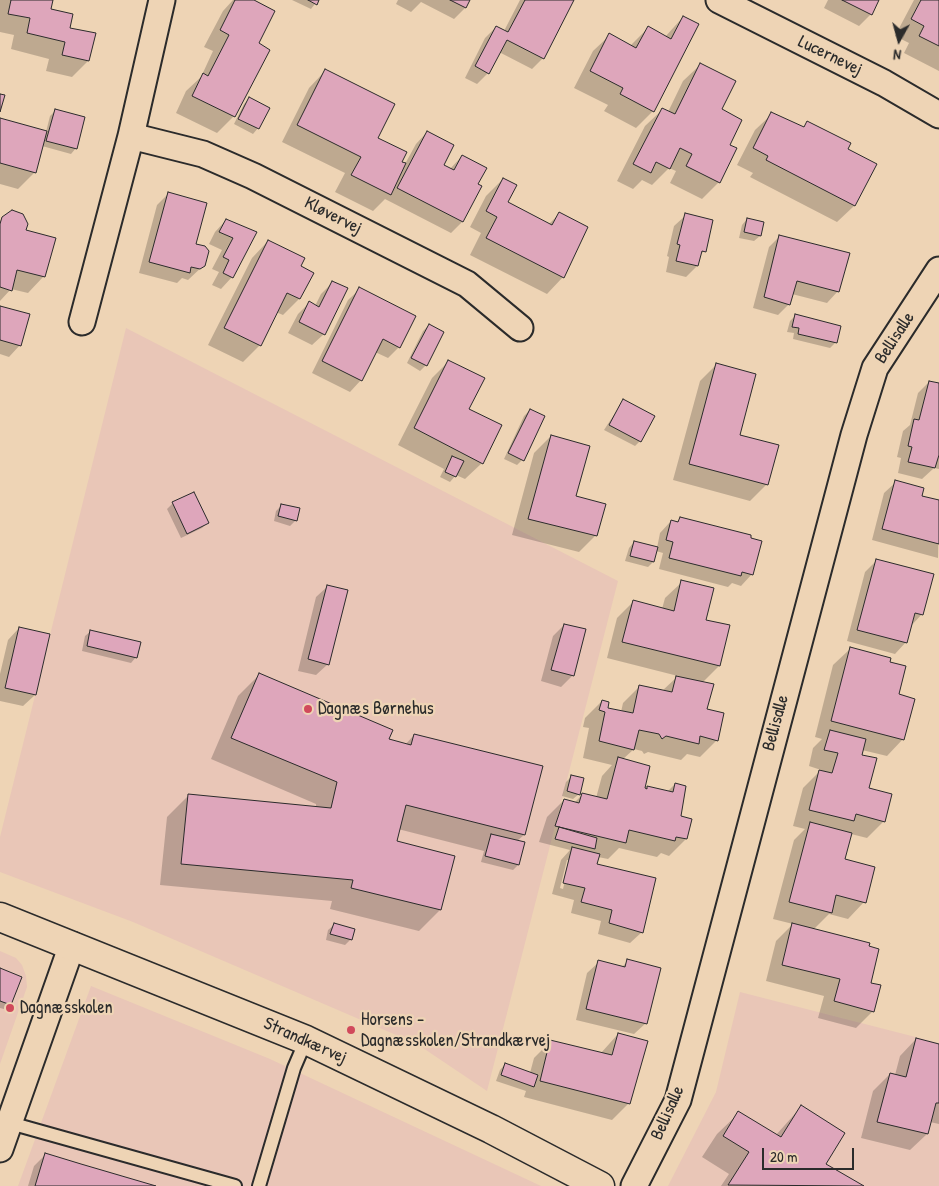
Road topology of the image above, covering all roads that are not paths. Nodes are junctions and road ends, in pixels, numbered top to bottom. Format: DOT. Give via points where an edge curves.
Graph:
graph roads {
  1 [pos="162,0"];
  2 [pos="718,0"];
  3 [pos="939,115"];
  4 [pos="131,136"];
  5 [pos="939,270"];
  6 [pos="82,322"];
  7 [pos="520,328"];
  8 [pos="0,918"];
  9 [pos="72,945"];
  10 [pos="306,1040"];
  11 [pos="10,1123"];
  12 [pos="0,1149"];
  13 [pos="235,1186"];
  14 [pos="259,1186"];
  15 [pos="600,1186"];
  16 [pos="634,1186"];
  1 -- 4 [label="street"];
  2 -- 3 [label="street, Lucernevej" via="884,83"];
  4 -- 6 [label="street"];
  4 -- 7 [label="street, Kløvervej" via="203,154 253,176 467,284"];
  5 -- 16 [label="street, Bellisalle" via="875,368 854,434 678,1100"];
  8 -- 9 [label="main road, Strandkærvej"];
  9 -- 10 [label="main road, Strandkærvej"];
  9 -- 11 [label="street"];
  10 -- 14 [label="lane" via="294,1068"];
  10 -- 15 [label="main road, Strandkærvej" via="491,1129"];
  11 -- 12 [label="street"];
  11 -- 13 [label="lane"];
}
